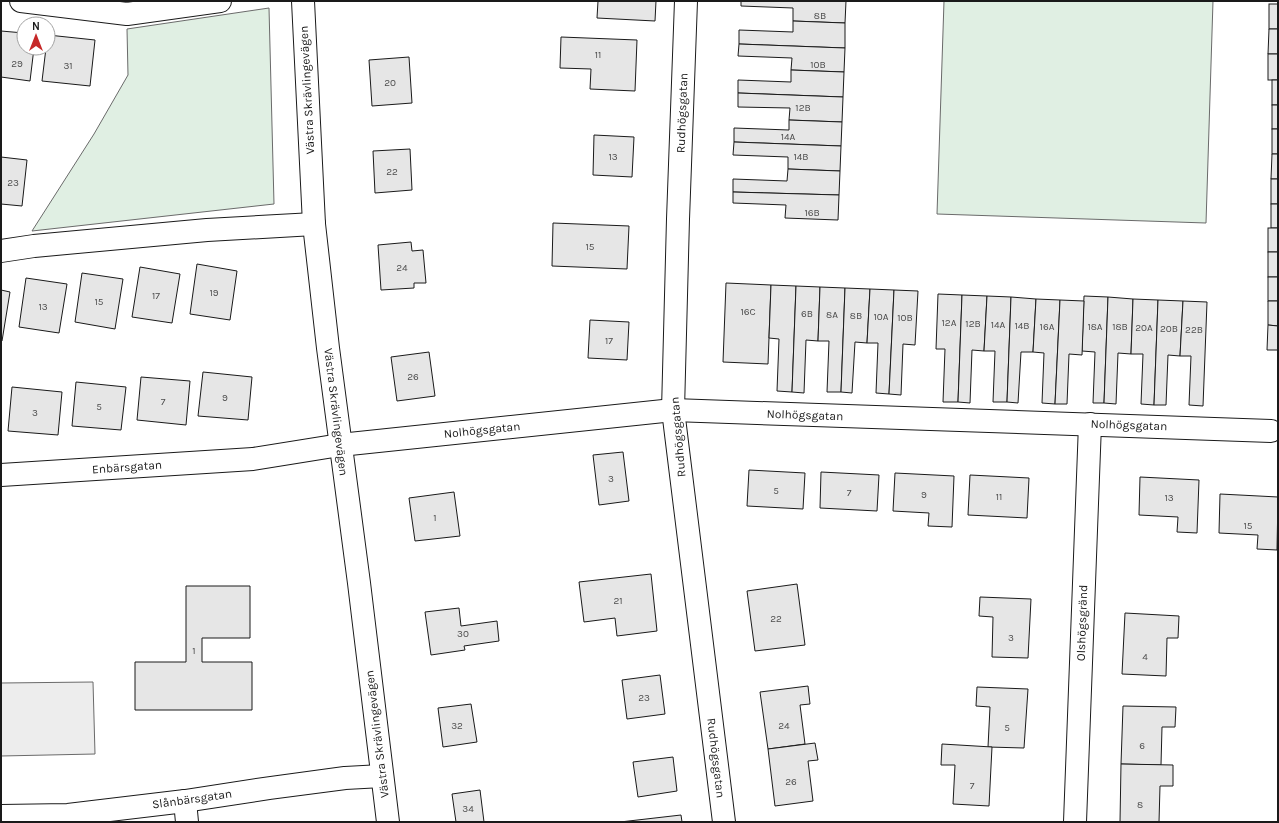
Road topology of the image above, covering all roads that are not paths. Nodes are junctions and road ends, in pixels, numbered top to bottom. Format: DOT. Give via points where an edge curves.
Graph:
graph roads {
  1 [pos="25,1"];
  2 [pos="220,1"];
  3 [pos="303,1"];
  4 [pos="686,1"];
  5 [pos="314,224"];
  6 [pos="1,251"];
  7 [pos="673,410"];
  8 [pos="1090,424"];
  9 [pos="1271,431"];
  10 [pos="340,445"];
  11 [pos="253,459"];
  12 [pos="1,475"];
  13 [pos="382,776"];
  14 [pos="186,812"];
  15 [pos="1,816"];
  16 [pos="388,822"];
  17 [pos="724,822"];
  18 [pos="1075,822"];
  1 -- 2 [label="street" via="127,14"];
  3 -- 5 [label="street, Västra Skrävlingevägen"];
  4 -- 7 [label="street, Rudhögsgatan"];
  5 -- 6 [label="street" via="207,230"];
  5 -- 10 [label="street, Västra Skrävlingevägen"];
  7 -- 8 [label="street, Nolhögsgatan"];
  7 -- 10 [label="street, Nolhögsgatan"];
  7 -- 17 [label="street, Rudhögsgatan"];
  8 -- 9 [label="street, Nolhögsgatan"];
  8 -- 18 [label="street, Olshögsgränd"];
  10 -- 11 [label="street, Nolhögsgatan"];
  10 -- 13 [label="street, Västra Skrävlingevägen"];
  11 -- 12 [label="street, Enbärsgatan"];
  13 -- 14 [label="street, Slånbärsgatan" via="270,788"];
  13 -- 16 [label="street, Västra Skrävlingevägen"];
  14 -- 15 [label="street, Slånbärsgatan"];
}
